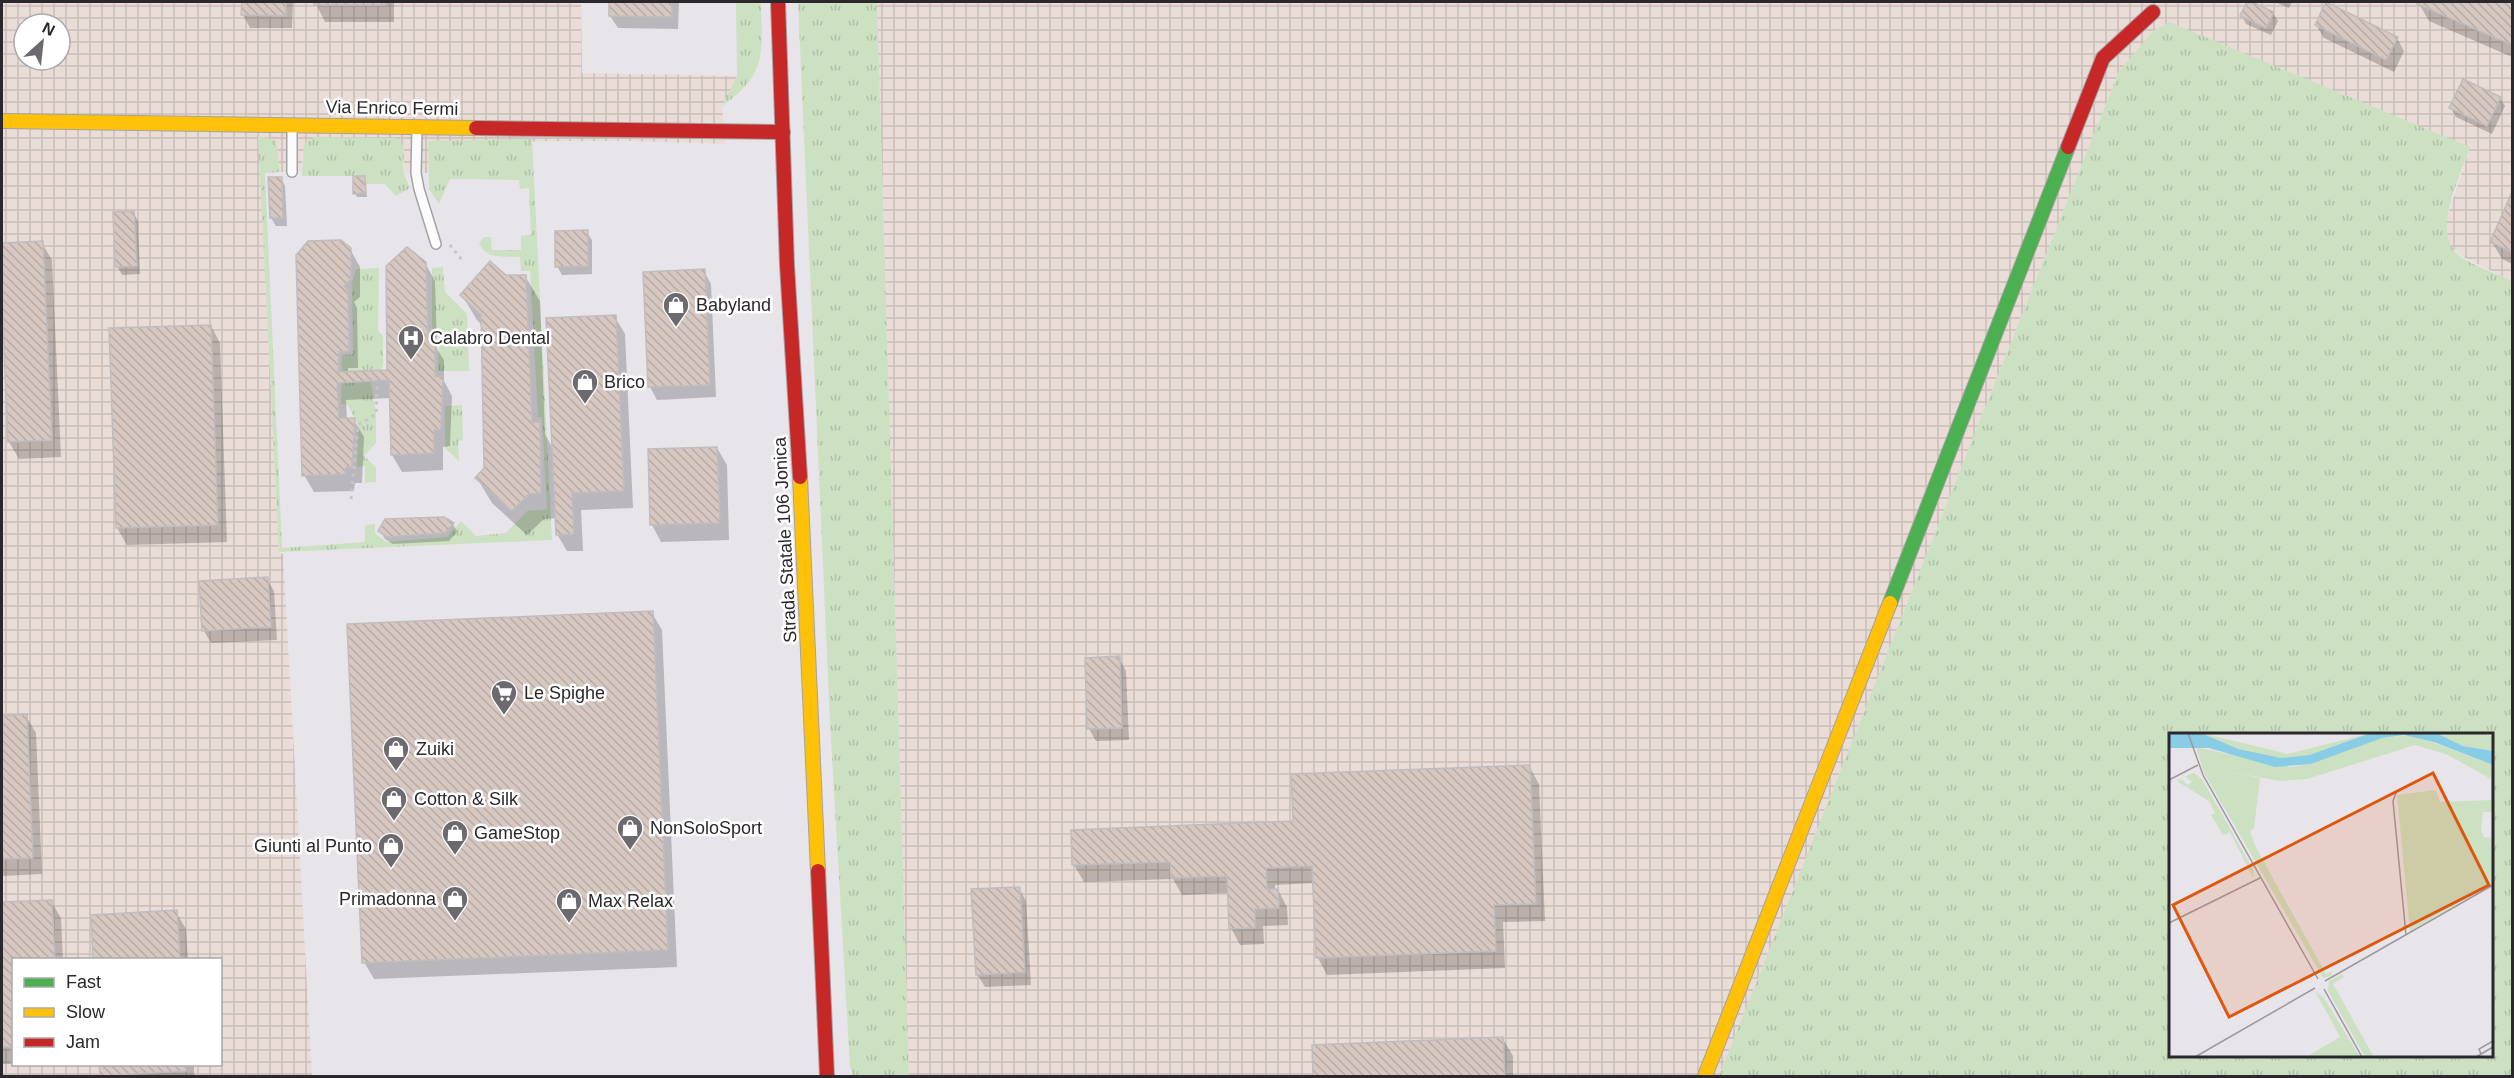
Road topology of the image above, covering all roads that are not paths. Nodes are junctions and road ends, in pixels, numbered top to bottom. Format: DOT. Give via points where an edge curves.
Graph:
graph roads {
  1 [pos="778,2"];
  2 [pos="2153,12"];
  3 [pos="2,121"];
  4 [pos="292,125"];
  5 [pos="417,127"];
  6 [pos="783,132"];
  7 [pos="292,172"];
  8 [pos="436,244"];
  9 [pos="827,1077"];
  10 [pos="1705,1077"];
  1 -- 6 [label="street, Strada Statale 106 Jonica"];
  2 -- 10 [label="street" via="2103,58"];
  3 -- 4 [label="street, Via Enrico Fermi"];
  4 -- 5 [label="street, Via Enrico Fermi"];
  4 -- 7 [label="lane"];
  5 -- 6 [label="street, Via Enrico Fermi"];
  5 -- 8 [label="lane" via="417,181"];
  6 -- 9 [label="street, Strada Statale 106 Jonica"];
}
